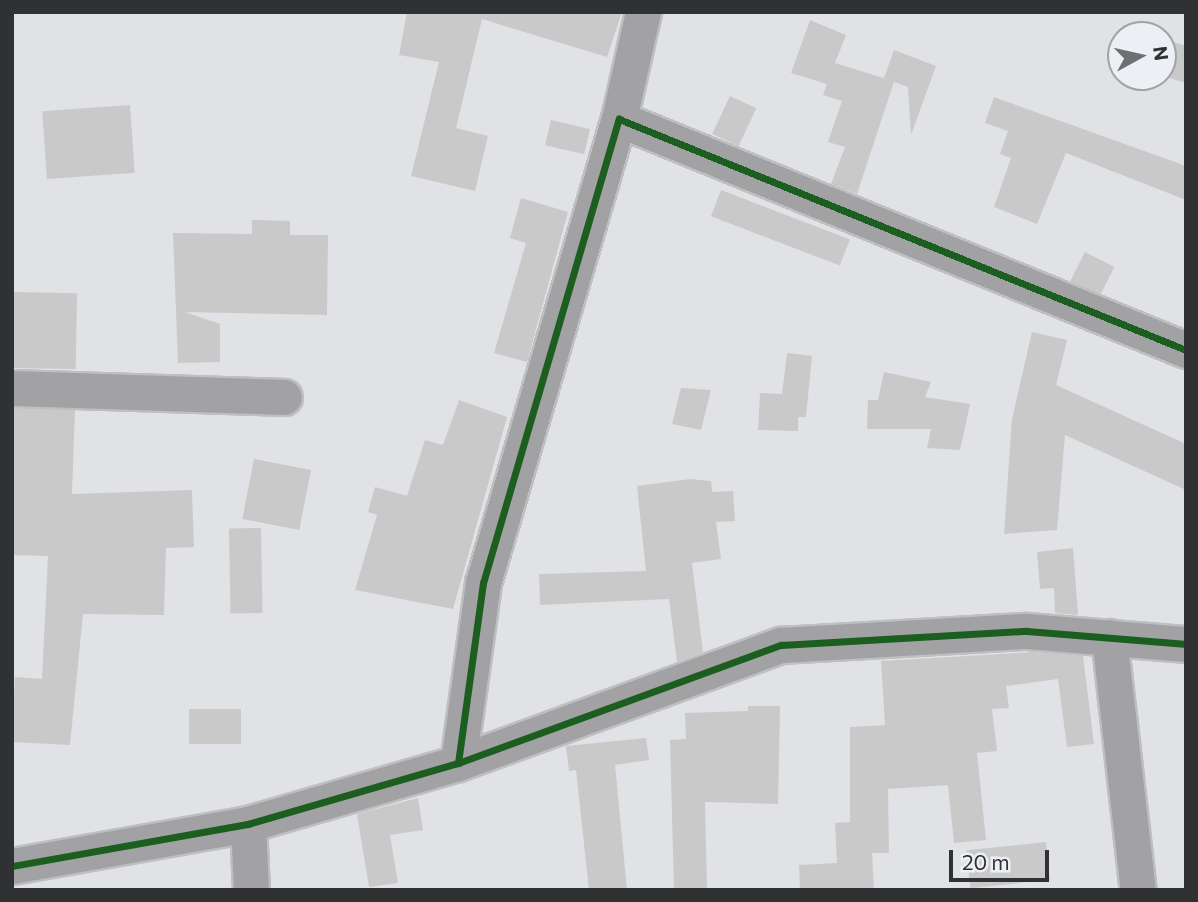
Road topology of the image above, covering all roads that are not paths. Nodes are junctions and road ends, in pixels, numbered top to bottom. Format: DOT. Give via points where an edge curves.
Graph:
graph roads {
  1 [pos="643,12"];
  2 [pos="619,119"];
  3 [pos="1186,350"];
  4 [pos="12,388"];
  5 [pos="284,397"];
  6 [pos="1109,637"];
  7 [pos="1186,645"];
  8 [pos="458,763"];
  9 [pos="247,824"];
  10 [pos="12,866"];
  11 [pos="251,890"];
  12 [pos="1138,890"];
  1 -- 2 [label="street"];
  2 -- 3 [label="street"];
  2 -- 8 [label="street" via="483,583"];
  4 -- 5 [label="street"];
  6 -- 7 [label="street"];
  6 -- 8 [label="street" via="1027,631 781,645"];
  6 -- 12 [label="street"];
  8 -- 9 [label="street"];
  9 -- 10 [label="street"];
  9 -- 11 [label="street"];
}
